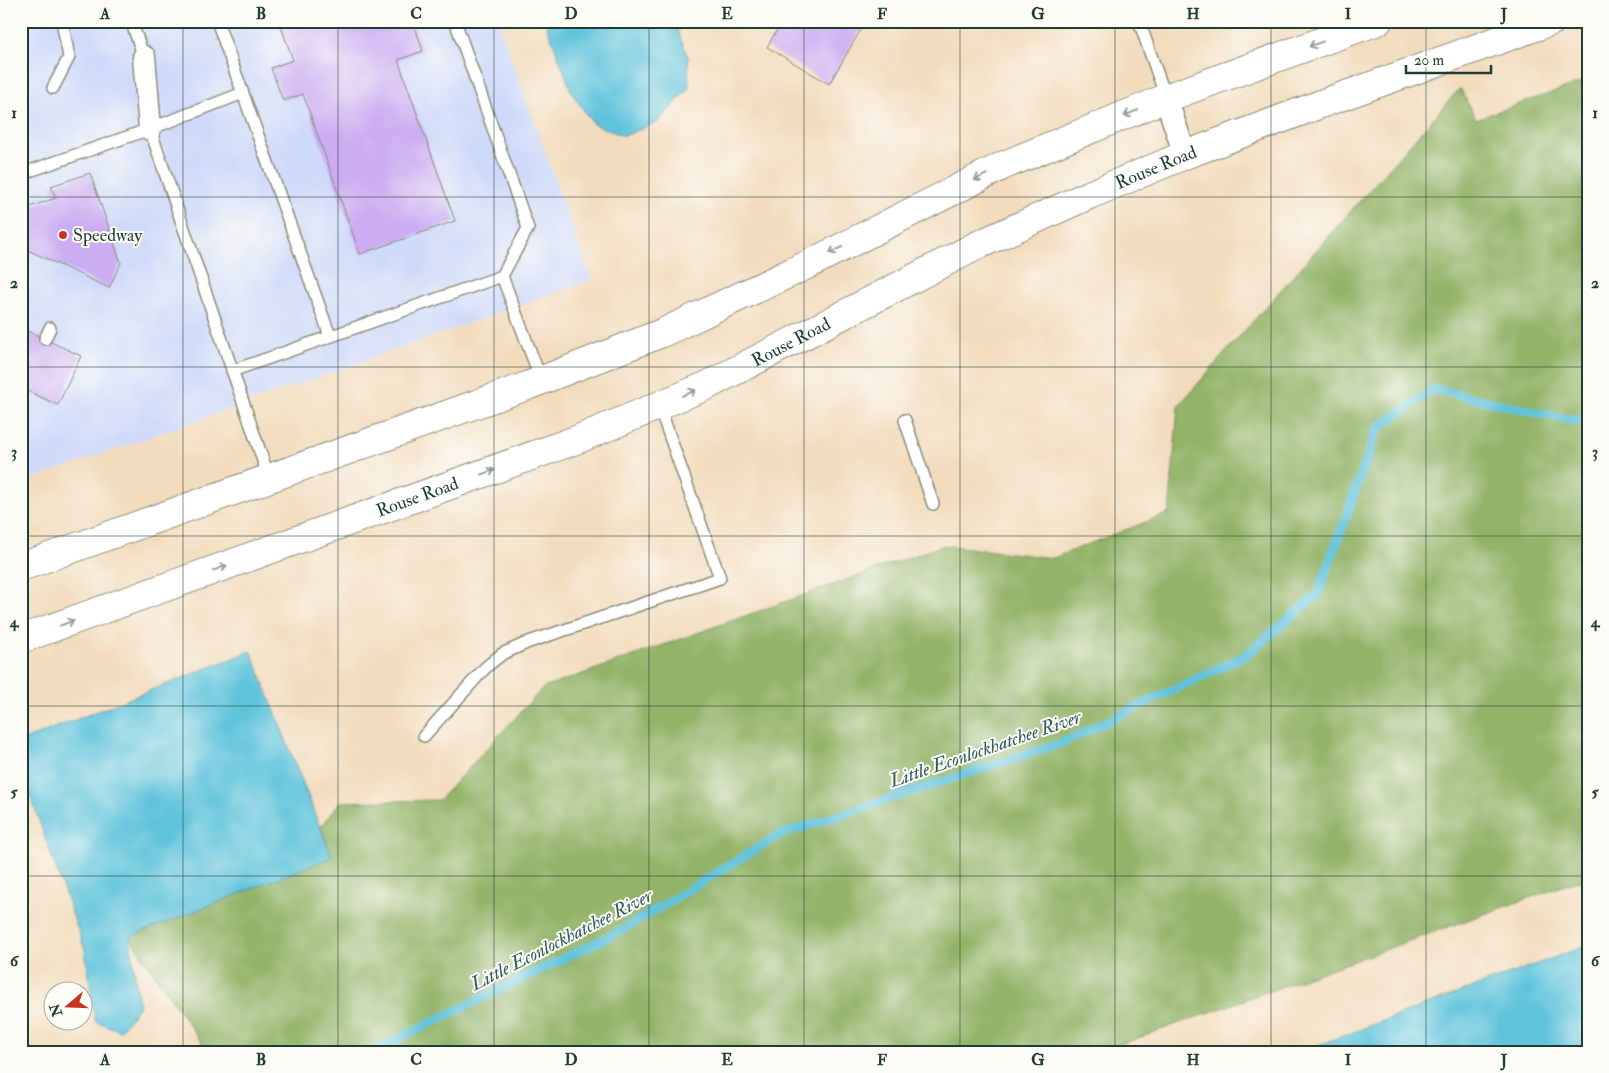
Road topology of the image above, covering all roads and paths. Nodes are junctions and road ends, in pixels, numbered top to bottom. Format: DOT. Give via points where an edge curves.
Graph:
graph roads {
  1 [pos="62,21"];
  2 [pos="131,21"];
  3 [pos="217,21"];
  4 [pos="455,21"];
  5 [pos="1139,21"];
  6 [pos="1378,21"];
  7 [pos="1552,21"];
  8 [pos="144,57"];
  9 [pos="53,88"];
  10 [pos="243,93"];
  11 [pos="1166,98"];
  12 [pos="150,129"];
  13 [pos="1185,155"];
  14 [pos="21,174"];
  15 [pos="502,276"];
  16 [pos="50,328"];
  17 [pos="330,336"];
  18 [pos="45,339"];
  19 [pos="232,371"];
  20 [pos="541,380"];
  21 [pos="659,406"];
  22 [pos="905,420"];
  23 [pos="269,478"];
  24 [pos="933,504"];
  25 [pos="21,567"];
  26 [pos="21,639"];
  27 [pos="424,736"];
  1 -- 9 [label="lane" via="69,57"];
  2 -- 8 [label="lane"];
  3 -- 10 [label="lane"];
  4 -- 15 [label="lane" via="528,228"];
  5 -- 11 [label="lane"];
  6 -- 11 [label="street, one-way"];
  7 -- 13 [label="street, Rouse Road"];
  8 -- 12 [label="street"];
  10 -- 12 [label="lane"];
  10 -- 17 [label="lane"];
  11 -- 13 [label="street"];
  11 -- 20 [label="street, one-way" via="1002,166 807,265 662,333"];
  12 -- 14 [label="lane"];
  12 -- 19 [label="lane"];
  21 -- 13 [label="street, Rouse Road, one-way" via="706,386 978,245"];
  15 -- 17 [label="lane"];
  15 -- 20 [label="lane"];
  16 -- 18 [label="lane"];
  17 -- 19 [label="lane"];
  19 -- 23 [label="lane"];
  20 -- 23 [label="street"];
  26 -- 21 [label="street, Rouse Road, one-way" via="567,444"];
  21 -- 27 [label="lane" via="720,578 502,654 486,667"];
  22 -- 24 [label="lane"];
  23 -- 25 [label="street"];
}
